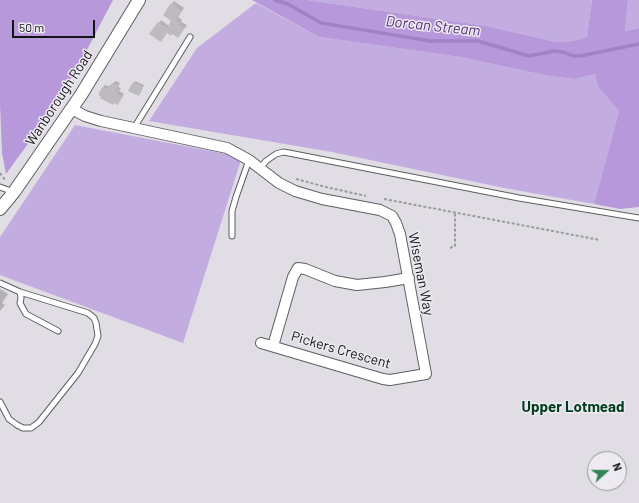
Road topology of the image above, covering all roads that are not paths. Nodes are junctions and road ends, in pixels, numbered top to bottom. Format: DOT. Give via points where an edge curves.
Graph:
graph roads {
  1 [pos="139,0"];
  2 [pos="190,37"];
  3 [pos="72,109"];
  4 [pos="134,128"];
  5 [pos="249,160"];
  6 [pos="260,168"];
  7 [pos="0,187"];
  8 [pos="14,192"];
  9 [pos="0,209"];
  10 [pos="639,218"];
  11 [pos="232,236"];
  12 [pos="409,278"];
  13 [pos="0,283"];
  14 [pos="20,292"];
  15 [pos="58,331"];
  16 [pos="261,343"];
  17 [pos="272,346"];
  18 [pos="426,374"];
  19 [pos="0,402"];
  1 -- 3 [label="street, Wanborough Road"];
  2 -- 4 [label="lane"];
  3 -- 4 [label="street, Wiseman Way" via="94,119"];
  3 -- 8 [label="street, Wanborough Road"];
  4 -- 5 [label="street, Wiseman Way" via="218,145"];
  5 -- 6 [label="street, Wiseman Way"];
  5 -- 11 [label="lane" via="232,211"];
  6 -- 10 [label="lane" via="276,154 283,152 519,198"];
  6 -- 12 [label="street, Wiseman Way" via="279,183 295,191 387,213 396,223"];
  7 -- 8 [label="lane"];
  8 -- 9 [label="street, Wanborough Road"];
  12 -- 17 [label="street, Pickers Crescent" via="357,285 335,281 298,268 293,276"];
  12 -- 18 [label="street, Wiseman Way"];
  13 -- 14 [label="lane"];
  14 -- 15 [label="lane" via="20,303 26,314"];
  14 -- 19 [label="lane" via="88,313 94,318 98,336 78,373 40,422 31,428 17,426 9,419"];
  16 -- 17 [label="street, Pickers Crescent"];
  17 -- 18 [label="street, Pickers Crescent" via="383,379"];
}
